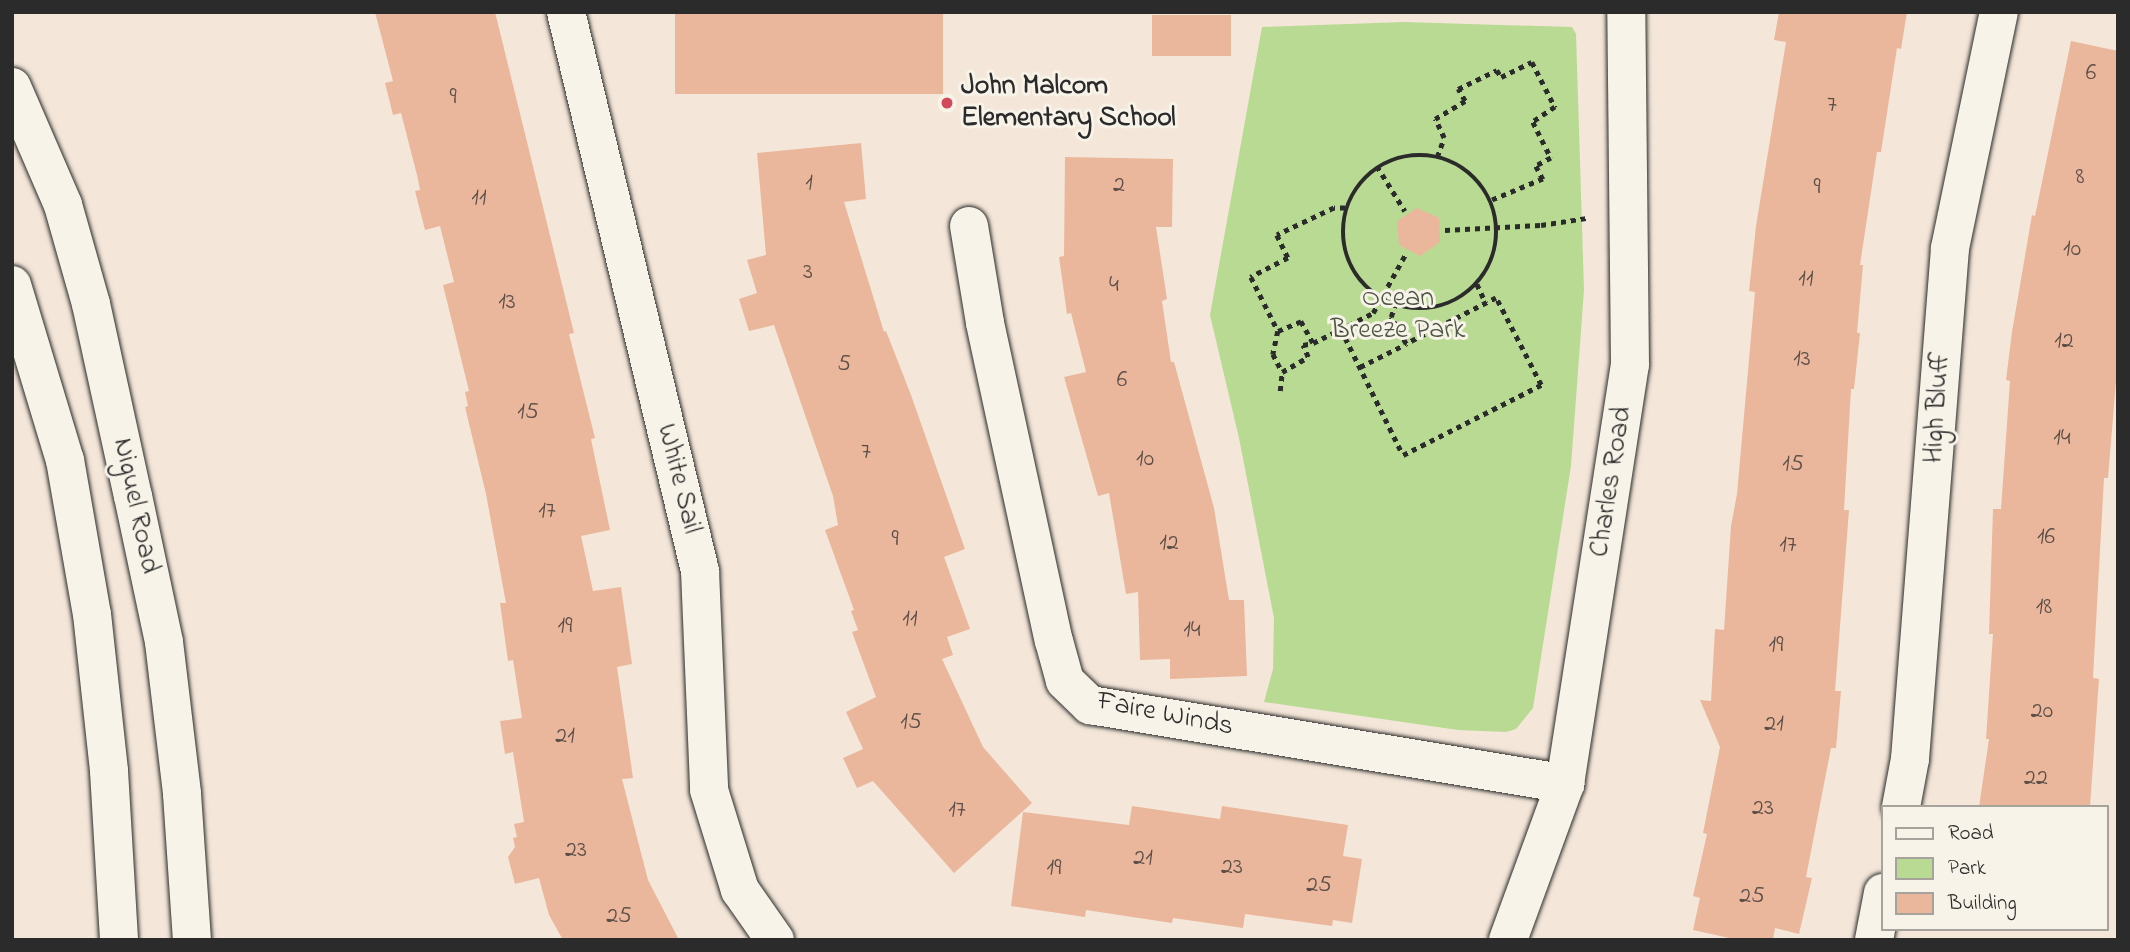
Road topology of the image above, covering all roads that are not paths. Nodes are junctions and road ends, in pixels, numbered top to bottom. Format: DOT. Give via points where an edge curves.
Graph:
graph roads {
  1 [pos="566,12"];
  2 [pos="1626,12"];
  3 [pos="1999,12"];
  4 [pos="12,86"];
  5 [pos="969,226"];
  6 [pos="12,285"];
  7 [pos="1565,784"];
  8 [pos="1901,805"];
  9 [pos="1882,898"];
  10 [pos="119,940"];
  11 [pos="192,940"];
  12 [pos="775,940"];
  13 [pos="1508,940"];
  14 [pos="1874,940"];
  1 -- 12 [label="street, White Sail" via="701,571 709,790 740,890"];
  2 -- 7 [label="street, Charles Road" via="1630,365"];
  3 -- 8 [label="street, High Bluff" via="1950,248 1910,759"];
  4 -- 11 [label="street, Niguel Road" via="63,205 91,304 134,496 164,642 183,794"];
  5 -- 7 [label="street, Faire Winds" via="985,323 1054,640 1065,681 1090,705"];
  6 -- 10 [label="street, Niguel Road" via="65,460 92,614 109,771"];
  7 -- 13 [label="street, Charles Road"];
  9 -- 14 [label="street"];
}
